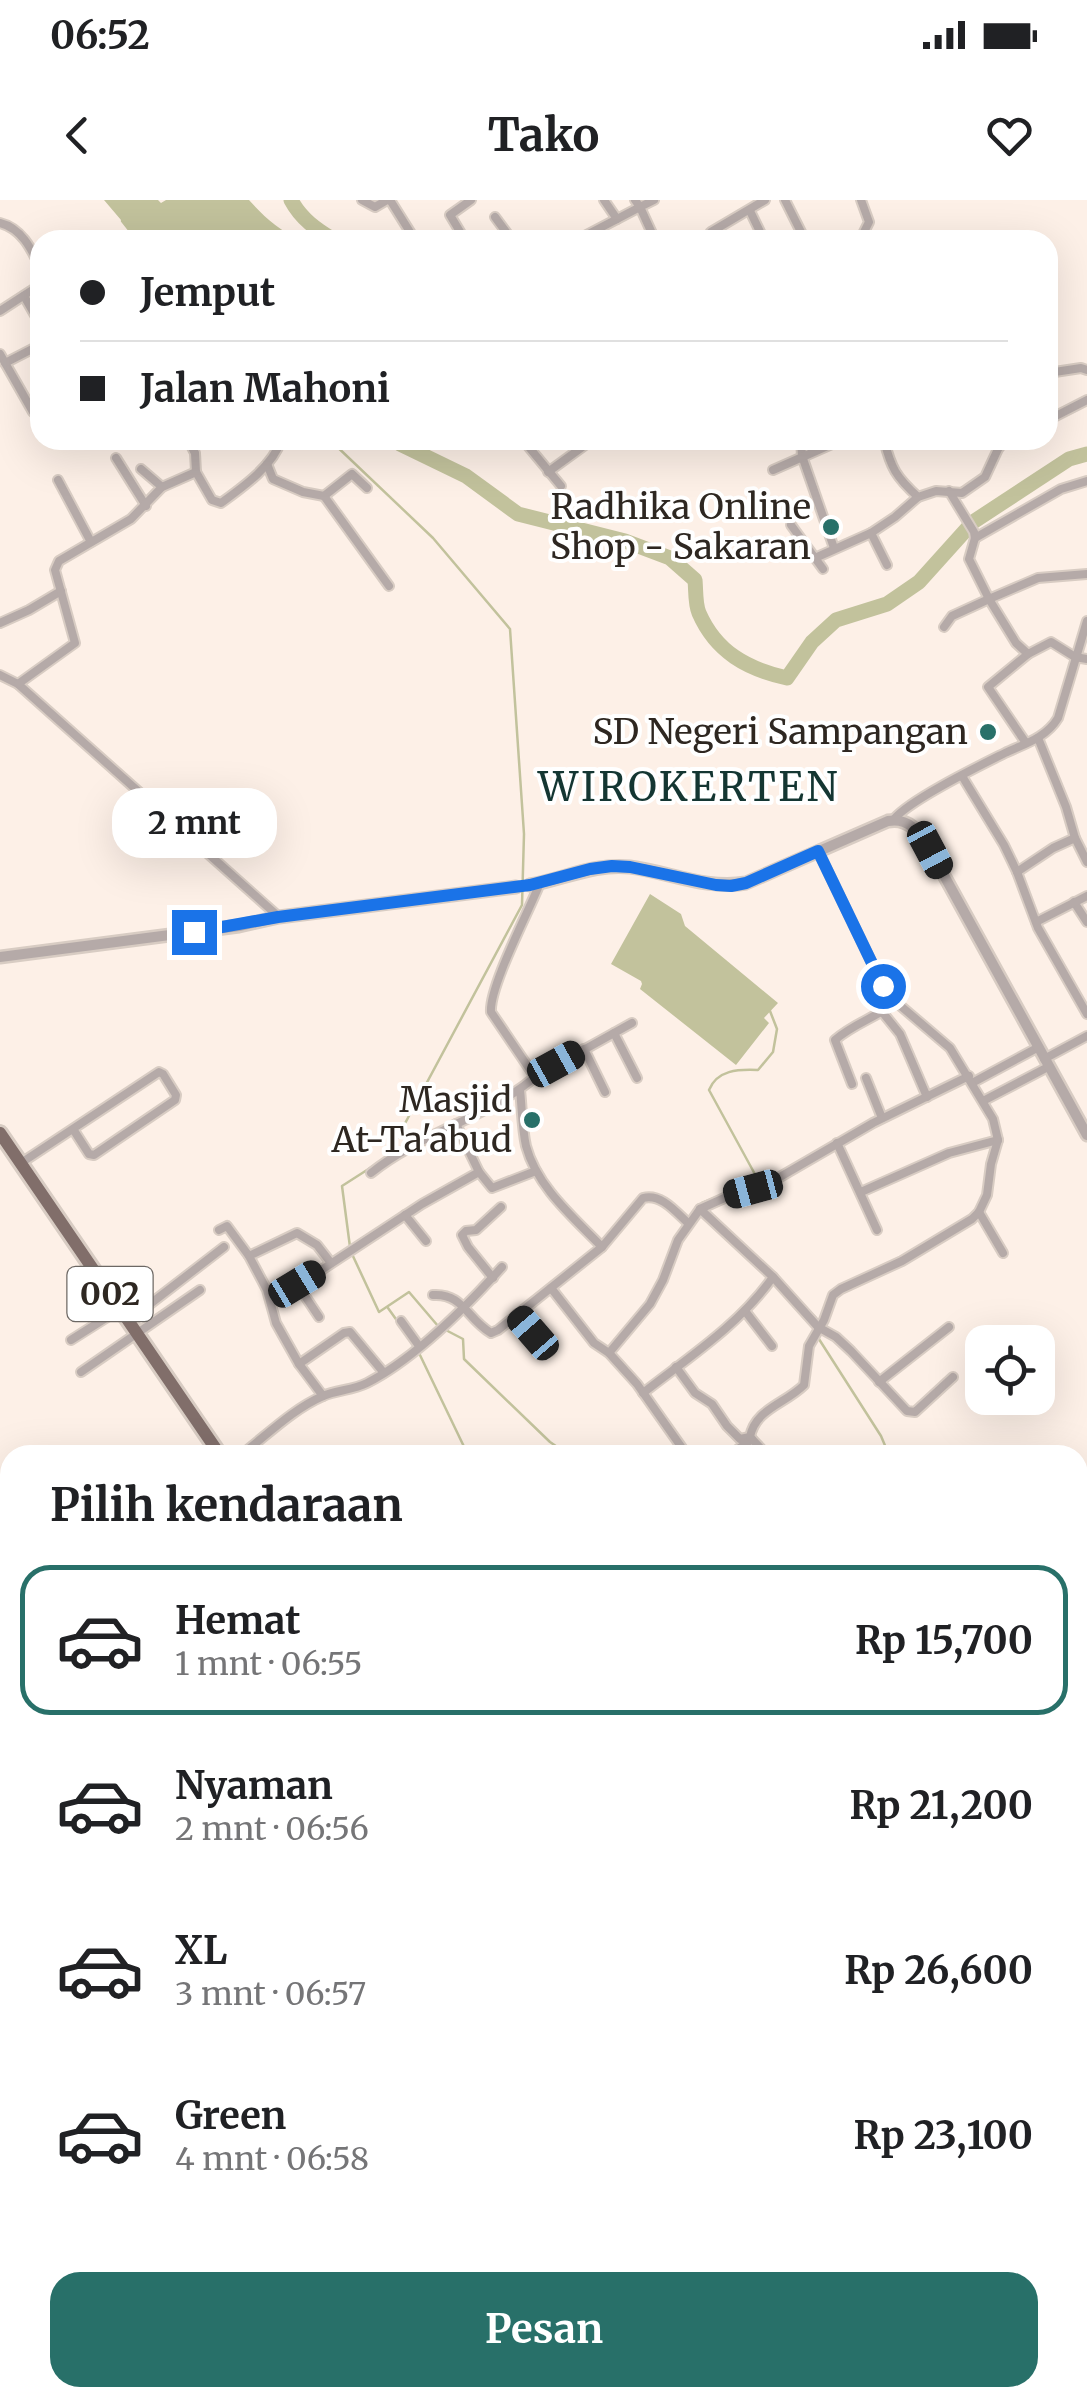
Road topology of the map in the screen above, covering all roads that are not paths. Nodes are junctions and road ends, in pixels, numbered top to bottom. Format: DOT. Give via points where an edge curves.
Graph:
graph roads {
  1 [pos="362,200"];
  2 [pos="388,200"];
  3 [pos="471,200"];
  4 [pos="604,200"];
  5 [pos="654,200"];
  6 [pos="765,200"];
  7 [pos="785,200"];
  8 [pos="861,200"];
  9 [pos="638,204"];
  10 [pos="750,210"];
  11 [pos="495,216"];
  12 [pos="617,219"];
  13 [pos="0,223"];
  14 [pos="409,230"];
  15 [pos="459,230"];
  16 [pos="505,230"];
  17 [pos="596,230"];
  18 [pos="650,230"];
  19 [pos="716,230"];
  20 [pos="759,230"];
  21 [pos="800,230"];
  22 [pos="865,230"];
  23 [pos="30,249"];
  24 [pos="30,292"];
  25 [pos="24,296"];
  26 [pos="30,306"];
  27 [pos="0,311"];
  28 [pos="30,349"];
  29 [pos="3,358"];
  30 [pos="1087,370"];
  31 [pos="1058,371"];
  32 [pos="1087,400"];
  33 [pos="30,407"];
  34 [pos="1058,415"];
  35 [pos="193,450"];
  36 [pos="277,450"];
  37 [pos="531,450"];
  38 [pos="578,450"];
  39 [pos="802,450"];
  40 [pos="817,450"];
  41 [pos="887,450"];
  42 [pos="998,450"];
  43 [pos="802,456"];
  44 [pos="116,458"];
  45 [pos="268,464"];
  46 [pos="141,469"];
  47 [pos="773,470"];
  48 [pos="196,472"];
  49 [pos="548,472"];
  50 [pos="58,480"];
  51 [pos="1087,481"];
  52 [pos="560,486"];
  53 [pos="162,487"];
  54 [pos="367,488"];
  55 [pos="950,491"];
  56 [pos="324,496"];
  57 [pos="918,497"];
  58 [pos="146,506"];
  59 [pos="791,526"];
  60 [pos="871,533"];
  61 [pos="975,538"];
  62 [pos="91,542"];
  63 [pos="834,548"];
  64 [pos="815,558"];
  65 [pos="887,565"];
  66 [pos="823,569"];
  67 [pos="1087,574"];
  68 [pos="389,586"];
  69 [pos="61,592"];
  70 [pos="989,599"];
  71 [pos="1087,621"];
  72 [pos="0,623"];
  73 [pos="944,627"];
  74 [pos="1028,654"];
  75 [pos="1075,658"];
  76 [pos="1087,659"];
  77 [pos="0,675"];
  78 [pos="18,684"];
  79 [pos="1038,738"];
  80 [pos="1026,743"];
  81 [pos="962,776"];
  82 [pos="894,819"];
  83 [pos="1075,838"];
  84 [pos="818,851"];
  85 [pos="1087,862"];
  86 [pos="1017,872"];
  87 [pos="535,884"];
  88 [pos="516,887"];
  89 [pos="1087,896"];
  90 [pos="1074,902"];
  91 [pos="278,917"];
  92 [pos="1036,922"];
  93 [pos="1087,922"];
  94 [pos="0,957"];
  95 [pos="896,1002"];
  96 [pos="883,1012"];
  97 [pos="1087,1014"];
  98 [pos="632,1023"];
  99 [pos="614,1033"];
  100 [pos="1087,1036"];
  101 [pos="584,1049"];
  102 [pos="1043,1058"];
  103 [pos="536,1077"];
  104 [pos="636,1078"];
  105 [pos="866,1078"];
  106 [pos="970,1080"];
  107 [pos="852,1084"];
  108 [pos="520,1090"];
  109 [pos="605,1092"];
  110 [pos="926,1097"];
  111 [pos="984,1101"];
  112 [pos="882,1118"];
  113 [pos="456,1124"];
  114 [pos="73,1129"];
  115 [pos="0,1133"];
  116 [pos="1087,1135"];
  117 [pos="998,1140"];
  118 [pos="837,1144"];
  119 [pos="21,1163"];
  120 [pos="536,1171"];
  121 [pos="372,1172"];
  122 [pos="480,1172"];
  123 [pos="861,1192"];
  124 [pos="501,1207"];
  125 [pos="700,1210"];
  126 [pos="979,1212"];
  127 [pos="404,1215"];
  128 [pos="688,1222"];
  129 [pos="219,1230"];
  130 [pos="877,1230"];
  131 [pos="426,1240"];
  132 [pos="224,1246"];
  133 [pos="602,1247"];
  134 [pos="1002,1253"];
  135 [pos="249,1256"];
  136 [pos="331,1263"];
  137 [pos="502,1268"];
  138 [pos="773,1277"];
  139 [pos="493,1278"];
  140 [pos="297,1284"];
  141 [pos="550,1288"];
  142 [pos="200,1290"];
  143 [pos="432,1295"];
  144 [pos="271,1303"];
  145 [pos="463,1308"];
  146 [pos="745,1311"];
  147 [pos="517,1314"];
  148 [pos="124,1315"];
  149 [pos="319,1317"];
  150 [pos="401,1322"];
  151 [pos="818,1327"];
  152 [pos="950,1327"];
  153 [pos="138,1335"];
  154 [pos="71,1340"];
  155 [pos="772,1346"];
  156 [pos="416,1348"];
  157 [pos="550,1351"];
  158 [pos="608,1353"];
  159 [pos="299,1364"];
  160 [pos="676,1367"];
  161 [pos="81,1372"];
  162 [pos="384,1372"];
  163 [pos="953,1377"];
  164 [pos="879,1382"];
  165 [pos="643,1392"];
  166 [pos="323,1396"];
  167 [pos="751,1438"];
  168 [pos="213,1445"];
  169 [pos="255,1445"];
  170 [pos="680,1445"];
  171 [pos="742,1445"];
  172 [pos="758,1445"];
  1 -- 2 [label="street" via="375,207"];
  2 -- 14 [label="street"];
  3 -- 15 [label="street" via="450,215"];
  4 -- 12 [label="street"];
  5 -- 9 [label="street"];
  6 -- 10 [label="street"];
  7 -- 21 [label="street"];
  8 -- 22 [label="street" via="869,222"];
  9 -- 12 [label="street"];
  9 -- 18 [label="street"];
  10 -- 19 [label="street"];
  10 -- 20 [label="street"];
  11 -- 16 [label="street"];
  12 -- 17 [label="street"];
  13 -- 23 [label="street"];
  24 -- 25 [label="street"];
  25 -- 26 [label="street"];
  25 -- 27 [label="street"];
  28 -- 29 [label="street"];
  29 -- 33 [label="street"];
  30 -- 31 [label="street"];
  32 -- 34 [label="street"];
  35 -- 48 [label="street"];
  36 -- 45 [label="street"];
  37 -- 49 [label="street"];
  38 -- 49 [label="street"];
  39 -- 43 [label="street"];
  40 -- 43 [label="street"];
  41 -- 57 [label="street" via="896,476"];
  42 -- 55 [label="street" via="985,477 962,494"];
  43 -- 47 [label="street"];
  43 -- 63 [label="street"];
  44 -- 58 [label="street"];
  45 -- 48 [label="street" via="218,503"];
  45 -- 56 [label="street" via="281,484"];
  46 -- 53 [label="street"];
  48 -- 53 [label="street"];
  49 -- 52 [label="street"];
  50 -- 62 [label="street"];
  51 -- 61 [label="street"];
  53 -- 58 [label="street"];
  54 -- 56 [label="street" via="352,474"];
  55 -- 57 [label="street"];
  55 -- 61 [label="street"];
  56 -- 68 [label="street"];
  57 -- 60 [label="street"];
  58 -- 62 [label="street"];
  59 -- 64 [label="street"];
  60 -- 63 [label="street"];
  60 -- 65 [label="street"];
  61 -- 70 [label="street" via="969,559"];
  62 -- 69 [label="street" via="56,565"];
  63 -- 64 [label="street"];
  64 -- 66 [label="street"];
  67 -- 70 [label="street" via="1038,578"];
  69 -- 72 [label="street"];
  69 -- 78 [label="street" via="74,643"];
  70 -- 73 [label="street" via="952,616"];
  70 -- 74 [label="street"];
  71 -- 75 [label="street"];
  74 -- 75 [label="street" via="1051,642"];
  74 -- 80 [label="street" via="988,688"];
  75 -- 76 [label="street"];
  75 -- 79 [label="street" via="1058,718"];
  77 -- 78 [label="street"];
  78 -- 91 [label="street"];
  79 -- 80 [label="street"];
  79 -- 83 [label="street"];
  80 -- 81 [label="street"];
  81 -- 82 [label="street"];
  81 -- 86 [label="street"];
  82 -- 84 [label="street"];
  82 -- 102 [label="street" via="912,826 930,850"];
  83 -- 85 [label="street"];
  83 -- 86 [label="street"];
  84 -- 87 [label="street" via="731,886 612,866"];
  84 -- 95 [label="street"];
  86 -- 92 [label="street"];
  87 -- 88 [label="street"];
  87 -- 103 [label="street" via="490,1006"];
  88 -- 91 [label="street"];
  89 -- 90 [label="street"];
  90 -- 92 [label="street"];
  90 -- 93 [label="street"];
  91 -- 94 [label="street"];
  92 -- 97 [label="street"];
  95 -- 96 [label="street"];
  95 -- 106 [label="street" via="950,1048"];
  96 -- 107 [label="street" via="835,1040"];
  96 -- 110 [label="street" via="900,1034"];
  98 -- 99 [label="street"];
  99 -- 101 [label="street"];
  99 -- 104 [label="street"];
  100 -- 102 [label="street"];
  101 -- 103 [label="street"];
  101 -- 109 [label="street"];
  102 -- 106 [label="street"];
  102 -- 111 [label="street"];
  102 -- 116 [label="street"];
  103 -- 108 [label="street"];
  105 -- 112 [label="street"];
  106 -- 110 [label="street"];
  106 -- 111 [label="street"];
  108 -- 113 [label="street"];
  108 -- 120 [label="street" via="524,1137"];
  110 -- 112 [label="street"];
  111 -- 117 [label="street"];
  112 -- 118 [label="street"];
  113 -- 121 [label="street"];
  113 -- 122 [label="street"];
  114 -- 114 [label="street" via="159,1072 176,1096 94,1155"];
  114 -- 119 [label="street"];
  115 -- 119 [label="main road, 002"];
  117 -- 123 [label="street" via="949,1153"];
  117 -- 126 [label="street"];
  118 -- 123 [label="street"];
  118 -- 125 [label="street" via="773,1181"];
  119 -- 148 [label="main road, 002"];
  120 -- 122 [label="street" via="494,1188"];
  120 -- 133 [label="street"];
  122 -- 127 [label="street"];
  123 -- 130 [label="street"];
  124 -- 139 [label="street" via="462,1235"];
  125 -- 128 [label="street"];
  125 -- 138 [label="street"];
  126 -- 134 [label="street"];
  126 -- 151 [label="street" via="841,1289"];
  127 -- 131 [label="street"];
  127 -- 136 [label="street"];
  128 -- 133 [label="street" via="658,1197 646,1196"];
  128 -- 158 [label="street" via="650,1304"];
  129 -- 135 [label="street" via="227,1226"];
  132 -- 148 [label="street"];
  133 -- 141 [label="street"];
  135 -- 136 [label="street" via="297,1232"];
  135 -- 144 [label="street"];
  136 -- 140 [label="street"];
  137 -- 139 [label="street"];
  138 -- 146 [label="street"];
  138 -- 151 [label="street"];
  139 -- 145 [label="street"];
  140 -- 144 [label="street"];
  140 -- 149 [label="street"];
  141 -- 147 [label="street"];
  141 -- 158 [label="street"];
  142 -- 153 [label="street"];
  143 -- 145 [label="street" via="452,1297"];
  144 -- 159 [label="street"];
  145 -- 147 [label="street" via="491,1333"];
  145 -- 156 [label="street"];
  146 -- 155 [label="street"];
  146 -- 160 [label="street"];
  147 -- 157 [label="street"];
  148 -- 153 [label="main road, 002"];
  148 -- 154 [label="street"];
  150 -- 156 [label="street"];
  151 -- 164 [label="street"];
  151 -- 167 [label="street" via="804,1385 752,1424"];
  152 -- 164 [label="street"];
  153 -- 161 [label="street"];
  153 -- 168 [label="main road, 002"];
  156 -- 162 [label="street"];
  158 -- 165 [label="street"];
  159 -- 162 [label="street" via="350,1332"];
  159 -- 166 [label="street"];
  160 -- 165 [label="street"];
  160 -- 167 [label="street" via="740,1439"];
  162 -- 166 [label="street"];
  163 -- 164 [label="street" via="915,1412"];
  165 -- 170 [label="street"];
  166 -- 169 [label="street"];
  167 -- 171 [label="street"];
  167 -- 172 [label="street"];
}
